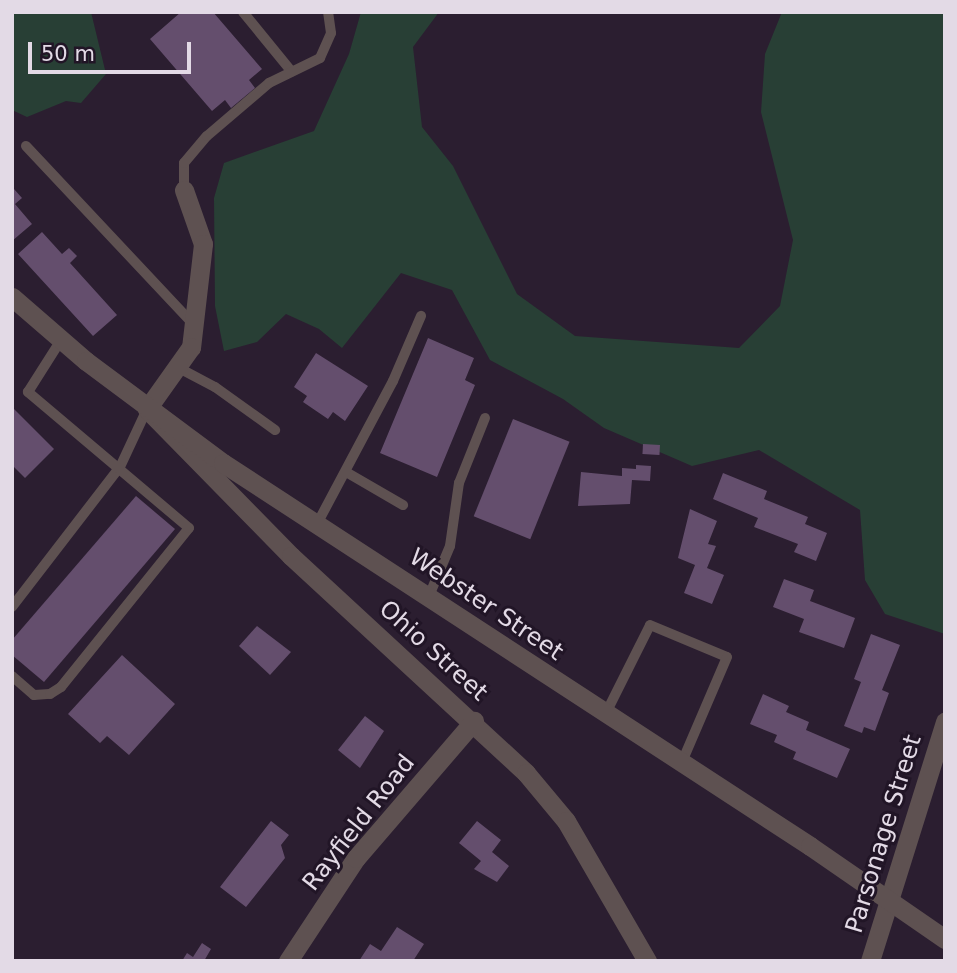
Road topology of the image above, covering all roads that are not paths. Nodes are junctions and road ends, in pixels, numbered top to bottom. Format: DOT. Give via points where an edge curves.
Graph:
graph roads {
  1 [pos="243,12"];
  2 [pos="328,12"];
  3 [pos="292,72"];
  4 [pos="26,146"];
  5 [pos="184,190"];
  6 [pos="12,297"];
  7 [pos="421,316"];
  8 [pos="194,325"];
  9 [pos="61,340"];
  10 [pos="177,367"];
  11 [pos="147,409"];
  12 [pos="485,418"];
  13 [pos="275,430"];
  14 [pos="120,467"];
  15 [pos="346,472"];
  16 [pos="403,505"];
  17 [pos="317,524"];
  18 [pos="429,596"];
  19 [pos="12,607"];
  20 [pos="12,676"];
  21 [pos="606,713"];
  22 [pos="474,721"];
  23 [pos="945,721"];
  24 [pos="682,762"];
  25 [pos="891,901"];
  26 [pos="945,939"];
  27 [pos="288,961"];
  28 [pos="647,961"];
  29 [pos="870,961"];
  1 -- 3 [label="lane"];
  2 -- 3 [label="lane" via="331,33 326,47 312,64"];
  3 -- 5 [label="lane" via="269,83 207,136 184,163"];
  4 -- 8 [label="lane"];
  5 -- 8 [label="street" via="203,244"];
  6 -- 9 [label="street, Webster Street"];
  7 -- 15 [label="lane"];
  8 -- 10 [label="street" via="191,347"];
  9 -- 11 [label="street, Webster Street"];
  9 -- 14 [label="lane" via="28,392"];
  10 -- 11 [label="street"];
  10 -- 13 [label="lane" via="215,387"];
  11 -- 14 [label="lane"];
  11 -- 17 [label="street, Webster Street"];
  11 -- 22 [label="street, Ohio Street" via="291,556"];
  12 -- 18 [label="lane" via="458,483 450,546"];
  14 -- 19 [label="lane"];
  14 -- 20 [label="lane" via="189,523 188,531 61,687 50,694 34,695"];
  15 -- 16 [label="lane"];
  15 -- 17 [label="lane"];
  17 -- 18 [label="street, Webster Street"];
  18 -- 21 [label="street, Webster Street"];
  21 -- 24 [label="street, Webster Street"];
  21 -- 24 [label="lane" via="650,625 727,657"];
  22 -- 27 [label="street, Rayfield Road" via="356,858"];
  22 -- 28 [label="street, Ohio Street" via="566,821"];
  23 -- 25 [label="street, Parsonage Street"];
  24 -- 25 [label="street, Webster Street"];
  25 -- 26 [label="street, Webster Street"];
  25 -- 29 [label="street, Parsonage Street"];
}
